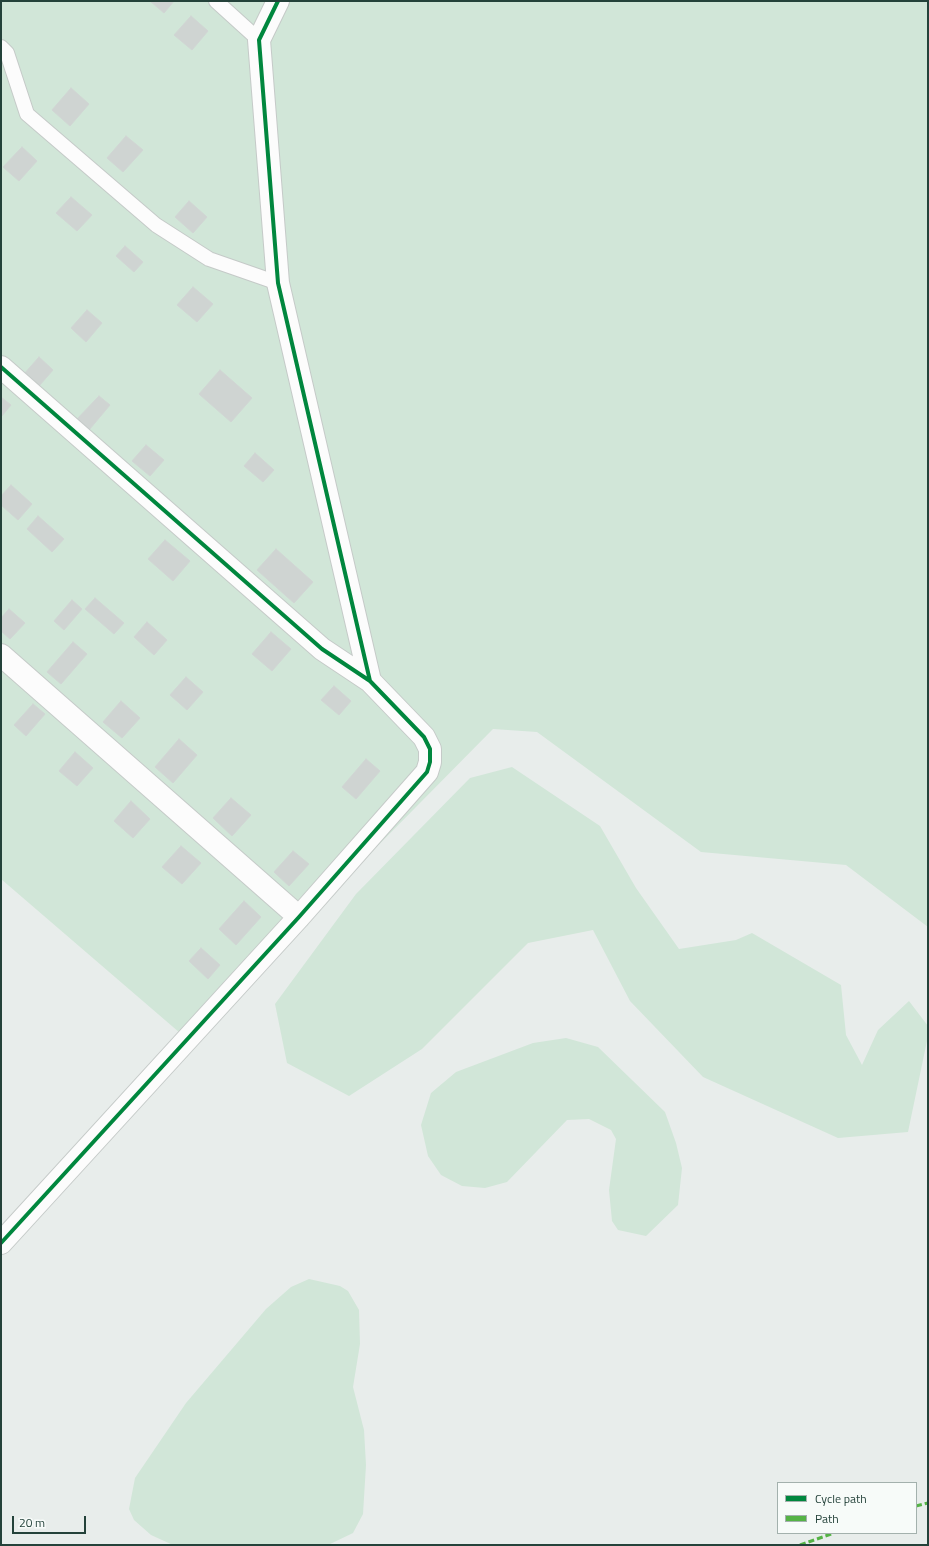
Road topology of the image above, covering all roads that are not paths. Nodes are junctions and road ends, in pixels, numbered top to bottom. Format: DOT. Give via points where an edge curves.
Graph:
graph roads {
  1 [pos="216,1"];
  2 [pos="278,1"];
  3 [pos="258,40"];
  4 [pos="1,47"];
  5 [pos="278,283"];
  6 [pos="1,367"];
  7 [pos="1,656"];
  8 [pos="370,681"];
  9 [pos="299,917"];
  10 [pos="1,1243"];
  1 -- 3 [label="lane"];
  2 -- 3 [label="street"];
  3 -- 5 [label="street"];
  4 -- 5 [label="lane" via="7,52 27,114 156,225 209,259"];
  5 -- 8 [label="street"];
  6 -- 8 [label="street" via="322,649"];
  7 -- 9 [label="street"];
  8 -- 9 [label="street" via="424,737 430,749 427,772"];
  9 -- 10 [label="street"];
}
